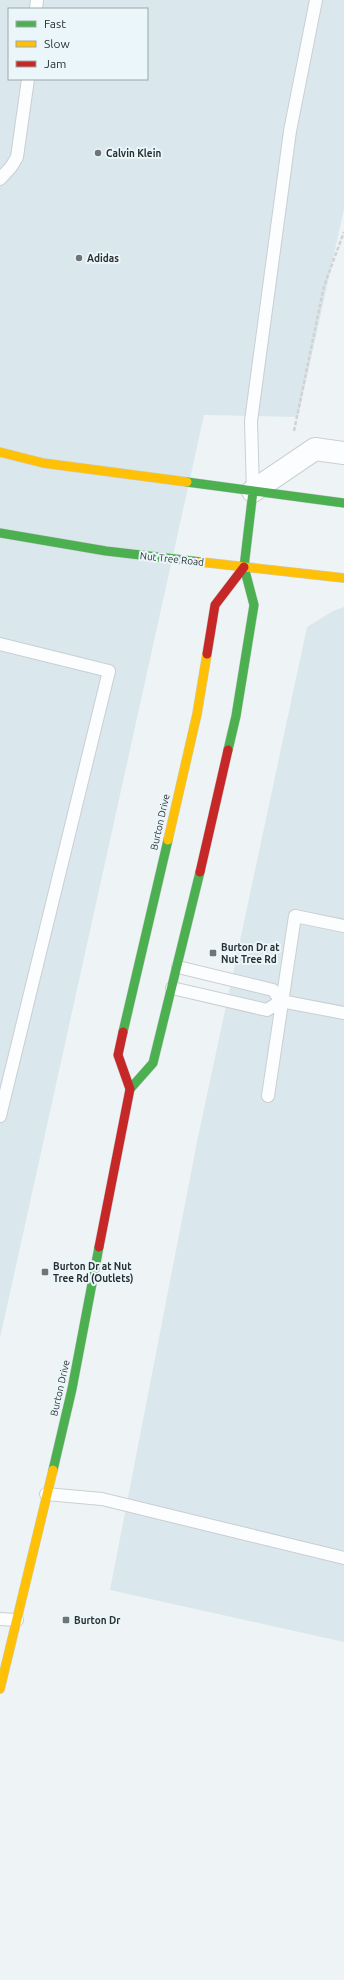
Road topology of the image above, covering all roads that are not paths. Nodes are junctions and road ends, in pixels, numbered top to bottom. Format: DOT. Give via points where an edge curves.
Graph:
graph roads {
  1 [pos="316,0"];
  2 [pos="28,80"];
  3 [pos="0,179"];
  4 [pos="0,452"];
  5 [pos="344,453"];
  6 [pos="253,491"];
  7 [pos="344,503"];
  8 [pos="0,533"];
  9 [pos="244,567"];
  10 [pos="344,578"];
  11 [pos="0,644"];
  12 [pos="344,926"];
  13 [pos="178,967"];
  14 [pos="172,988"];
  15 [pos="281,1001"];
  16 [pos="344,1013"];
  17 [pos="130,1089"];
  18 [pos="268,1096"];
  19 [pos="0,1116"];
  20 [pos="46,1494"];
  21 [pos="344,1558"];
  22 [pos="0,1619"];
  23 [pos="17,1620"];
  24 [pos="0,1689"];
  1 -- 6 [label="lane" via="290,131 252,413"];
  2 -- 3 [label="lane" via="17,157"];
  4 -- 6 [label="street" via="43,463"];
  5 -- 6 [label="street" via="315,449"];
  6 -- 7 [label="street"];
  6 -- 9 [label="street"];
  8 -- 9 [label="street, Nut Tree Road" via="106,551"];
  9 -- 10 [label="street, Nut Tree Road"];
  9 -- 13 [label="street" via="254,605 236,716"];
  9 -- 17 [label="street, Burton Drive" via="215,605 197,714 118,1055"];
  11 -- 19 [label="lane" via="109,671"];
  12 -- 15 [label="lane" via="295,916"];
  13 -- 14 [label="street"];
  13 -- 15 [label="lane" via="273,990"];
  14 -- 15 [label="lane" via="267,1010"];
  14 -- 17 [label="street" via="153,1063"];
  15 -- 16 [label="lane"];
  15 -- 18 [label="lane"];
  17 -- 20 [label="street, Burton Drive" via="72,1389"];
  20 -- 21 [label="lane" via="102,1499"];
  20 -- 23 [label="street, Burton Drive"];
  22 -- 23 [label="lane"];
  23 -- 24 [label="street, Burton Drive"];
}
